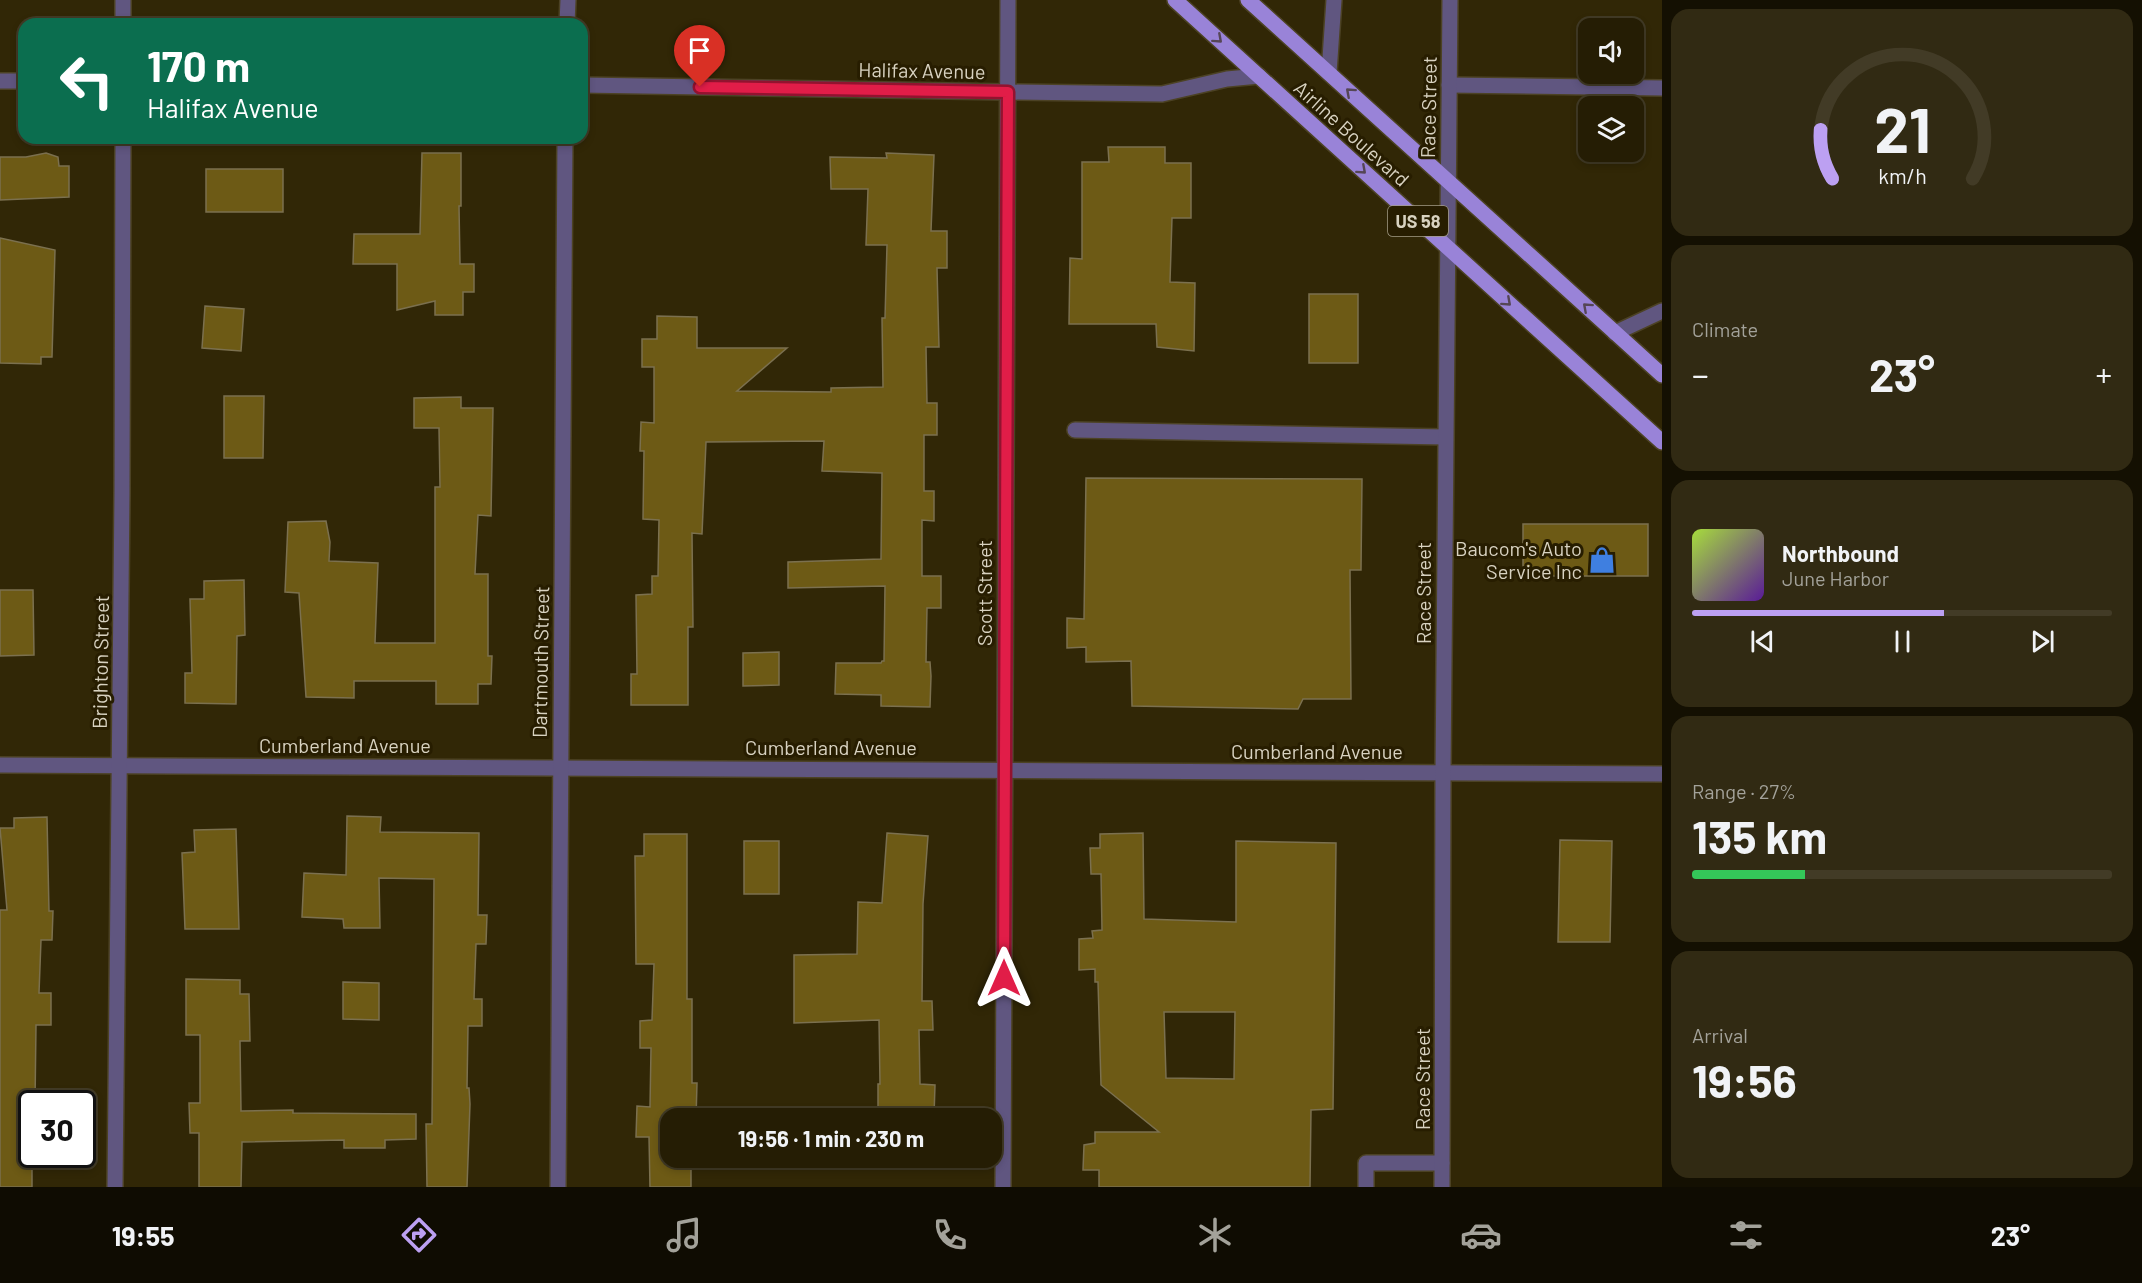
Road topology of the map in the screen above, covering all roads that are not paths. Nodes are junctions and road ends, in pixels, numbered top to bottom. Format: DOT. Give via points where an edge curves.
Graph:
graph roads {
  1 [pos="123,0"];
  2 [pos="567,0"];
  3 [pos="1008,0"];
  4 [pos="1174,0"];
  5 [pos="1248,0"];
  6 [pos="1334,0"];
  7 [pos="1450,0"];
  8 [pos="123,18"];
  9 [pos="567,18"];
  10 [pos="1329,73"];
  11 [pos="1259,76"];
  12 [pos="0,81"];
  13 [pos="18,81"];
  14 [pos="588,85"];
  15 [pos="1449,85"];
  16 [pos="1662,88"];
  17 [pos="1008,92"];
  18 [pos="123,144"];
  19 [pos="566,144"];
  20 [pos="1448,182"];
  21 [pos="1447,248"];
  22 [pos="1662,311"];
  23 [pos="1615,333"];
  24 [pos="1662,375"];
  25 [pos="1076,430"];
  26 [pos="1445,437"];
  27 [pos="1662,442"];
  28 [pos="0,765"];
  29 [pos="120,765"];
  30 [pos="560,766"];
  31 [pos="1004,770"];
  32 [pos="1443,773"];
  33 [pos="1662,774"];
  34 [pos="1442,1163"];
  35 [pos="115,1187"];
  36 [pos="558,1187"];
  37 [pos="1003,1187"];
  38 [pos="1366,1187"];
  39 [pos="1442,1187"];
  1 -- 8 [label="street"];
  2 -- 9 [label="street"];
  3 -- 17 [label="street, Scott Street"];
  4 -- 11 [label="main road, Airline Boulevard / US 58, one-way"];
  5 -- 10 [label="main road, Airline Boulevard / US 58"];
  6 -- 10 [label="street"];
  7 -- 15 [label="street, Race Street"];
  20 -- 10 [label="main road, Airline Boulevard / US 58, one-way"];
  11 -- 17 [label="street, Halifax Avenue" via="1162,94"];
  11 -- 21 [label="main road, Airline Boulevard / US 58, one-way"];
  12 -- 13 [label="street"];
  14 -- 17 [label="street, Halifax Avenue"];
  15 -- 16 [label="street"];
  15 -- 20 [label="street, Race Street"];
  17 -- 31 [label="street, Scott Street"];
  18 -- 29 [label="street, Brighton Street"];
  19 -- 30 [label="street, Dartmouth Street"];
  20 -- 21 [label="street, Race Street"];
  23 -- 20 [label="main road, Airline Boulevard / US 58, one-way"];
  21 -- 26 [label="street, Race Street"];
  21 -- 27 [label="main road, Airline Boulevard / US 58, one-way"];
  22 -- 23 [label="street"];
  23 -- 24 [label="main road, Airline Boulevard / US 58"];
  25 -- 26 [label="street"];
  26 -- 32 [label="street, Race Street"];
  28 -- 29 [label="street, Cumberland Avenue"];
  29 -- 30 [label="street, Cumberland Avenue"];
  29 -- 35 [label="street, Brighton Street"];
  30 -- 31 [label="street, Cumberland Avenue"];
  30 -- 36 [label="street, Dartmouth Street"];
  31 -- 32 [label="street, Cumberland Avenue"];
  31 -- 37 [label="street, Scott Street"];
  32 -- 33 [label="street, Cumberland Avenue"];
  32 -- 34 [label="street, Race Street"];
  34 -- 38 [label="street" via="1366,1163"];
  34 -- 39 [label="street, Race Street"];
}
